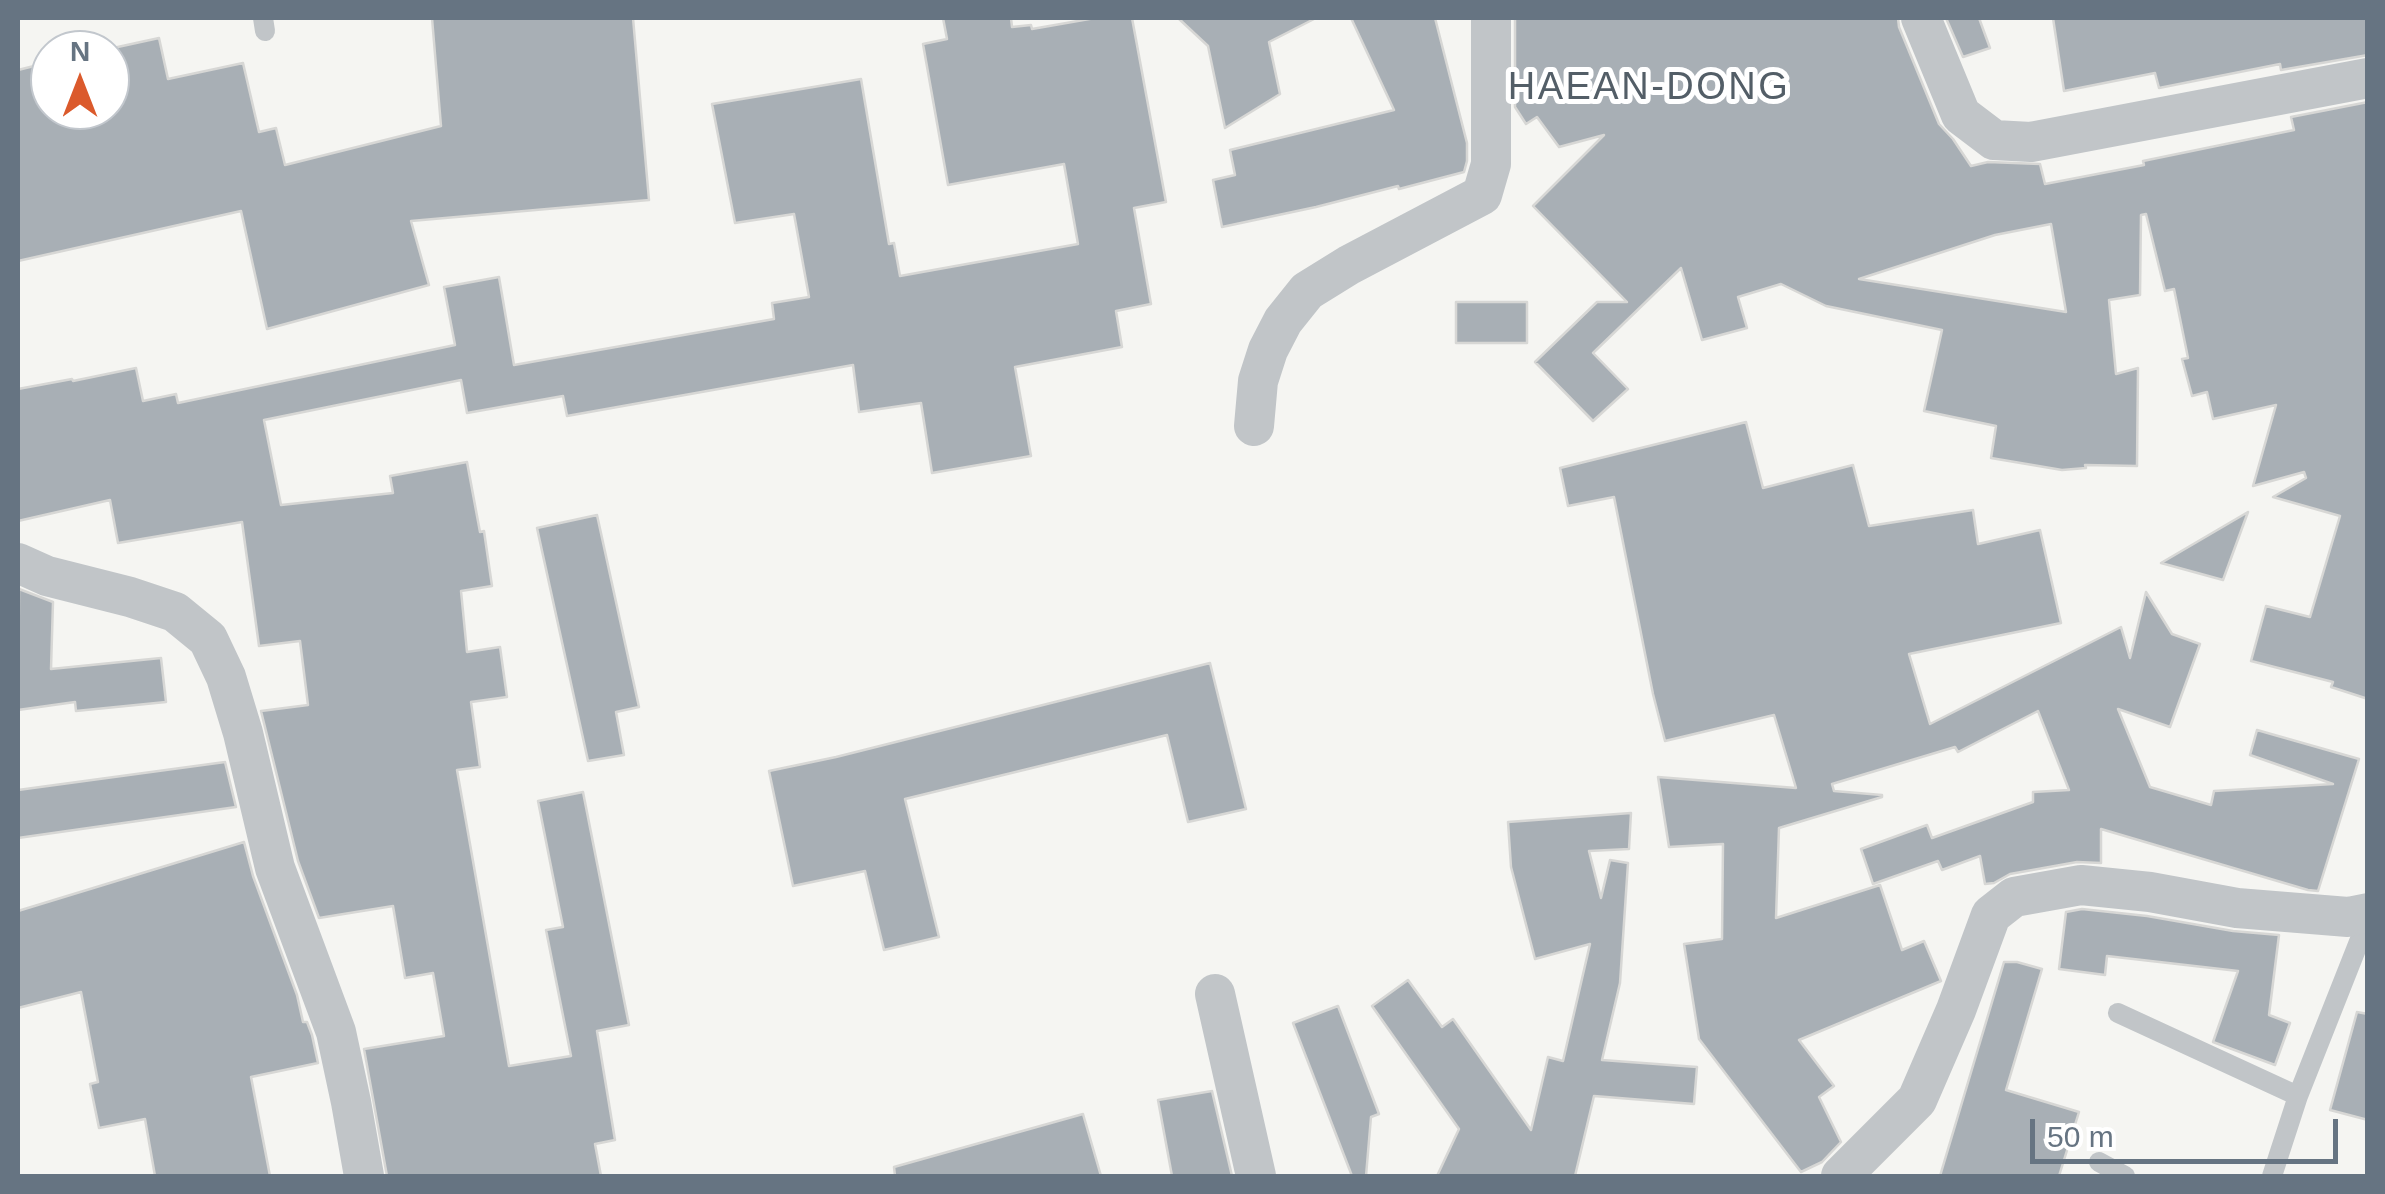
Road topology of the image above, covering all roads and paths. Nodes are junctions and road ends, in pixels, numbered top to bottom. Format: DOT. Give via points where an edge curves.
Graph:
graph roads {
  1 [pos="1490,18"];
  2 [pos="1921,18"];
  3 [pos="2368,78"];
  4 [pos="1254,426"];
  5 [pos="18,563"];
  6 [pos="2368,916"];
  7 [pos="1215,994"];
  8 [pos="2118,1013"];
  9 [pos="2298,1096"];
  10 [pos="2099,1162"];
  11 [pos="364,1176"];
  12 [pos="1256,1176"];
  13 [pos="1841,1176"];
  14 [pos="2126,1176"];
  15 [pos="2272,1176"];
  1 -- 4 [label="street" via="1490,164 1482,196 1307,292 1268,350"];
  2 -- 3 [label="street" via="1961,115 1994,140 2031,142"];
  5 -- 11 [label="street" via="175,612 208,639 243,733 276,868 336,1032"];
  6 -- 9 [label="lane"];
  6 -- 13 [label="street" via="2237,908 2081,885 2014,897 1991,915 1917,1100"];
  7 -- 12 [label="street"];
  8 -- 9 [label="lane"];
  9 -- 15 [label="lane"];
  10 -- 14 [label="lane"];
}
